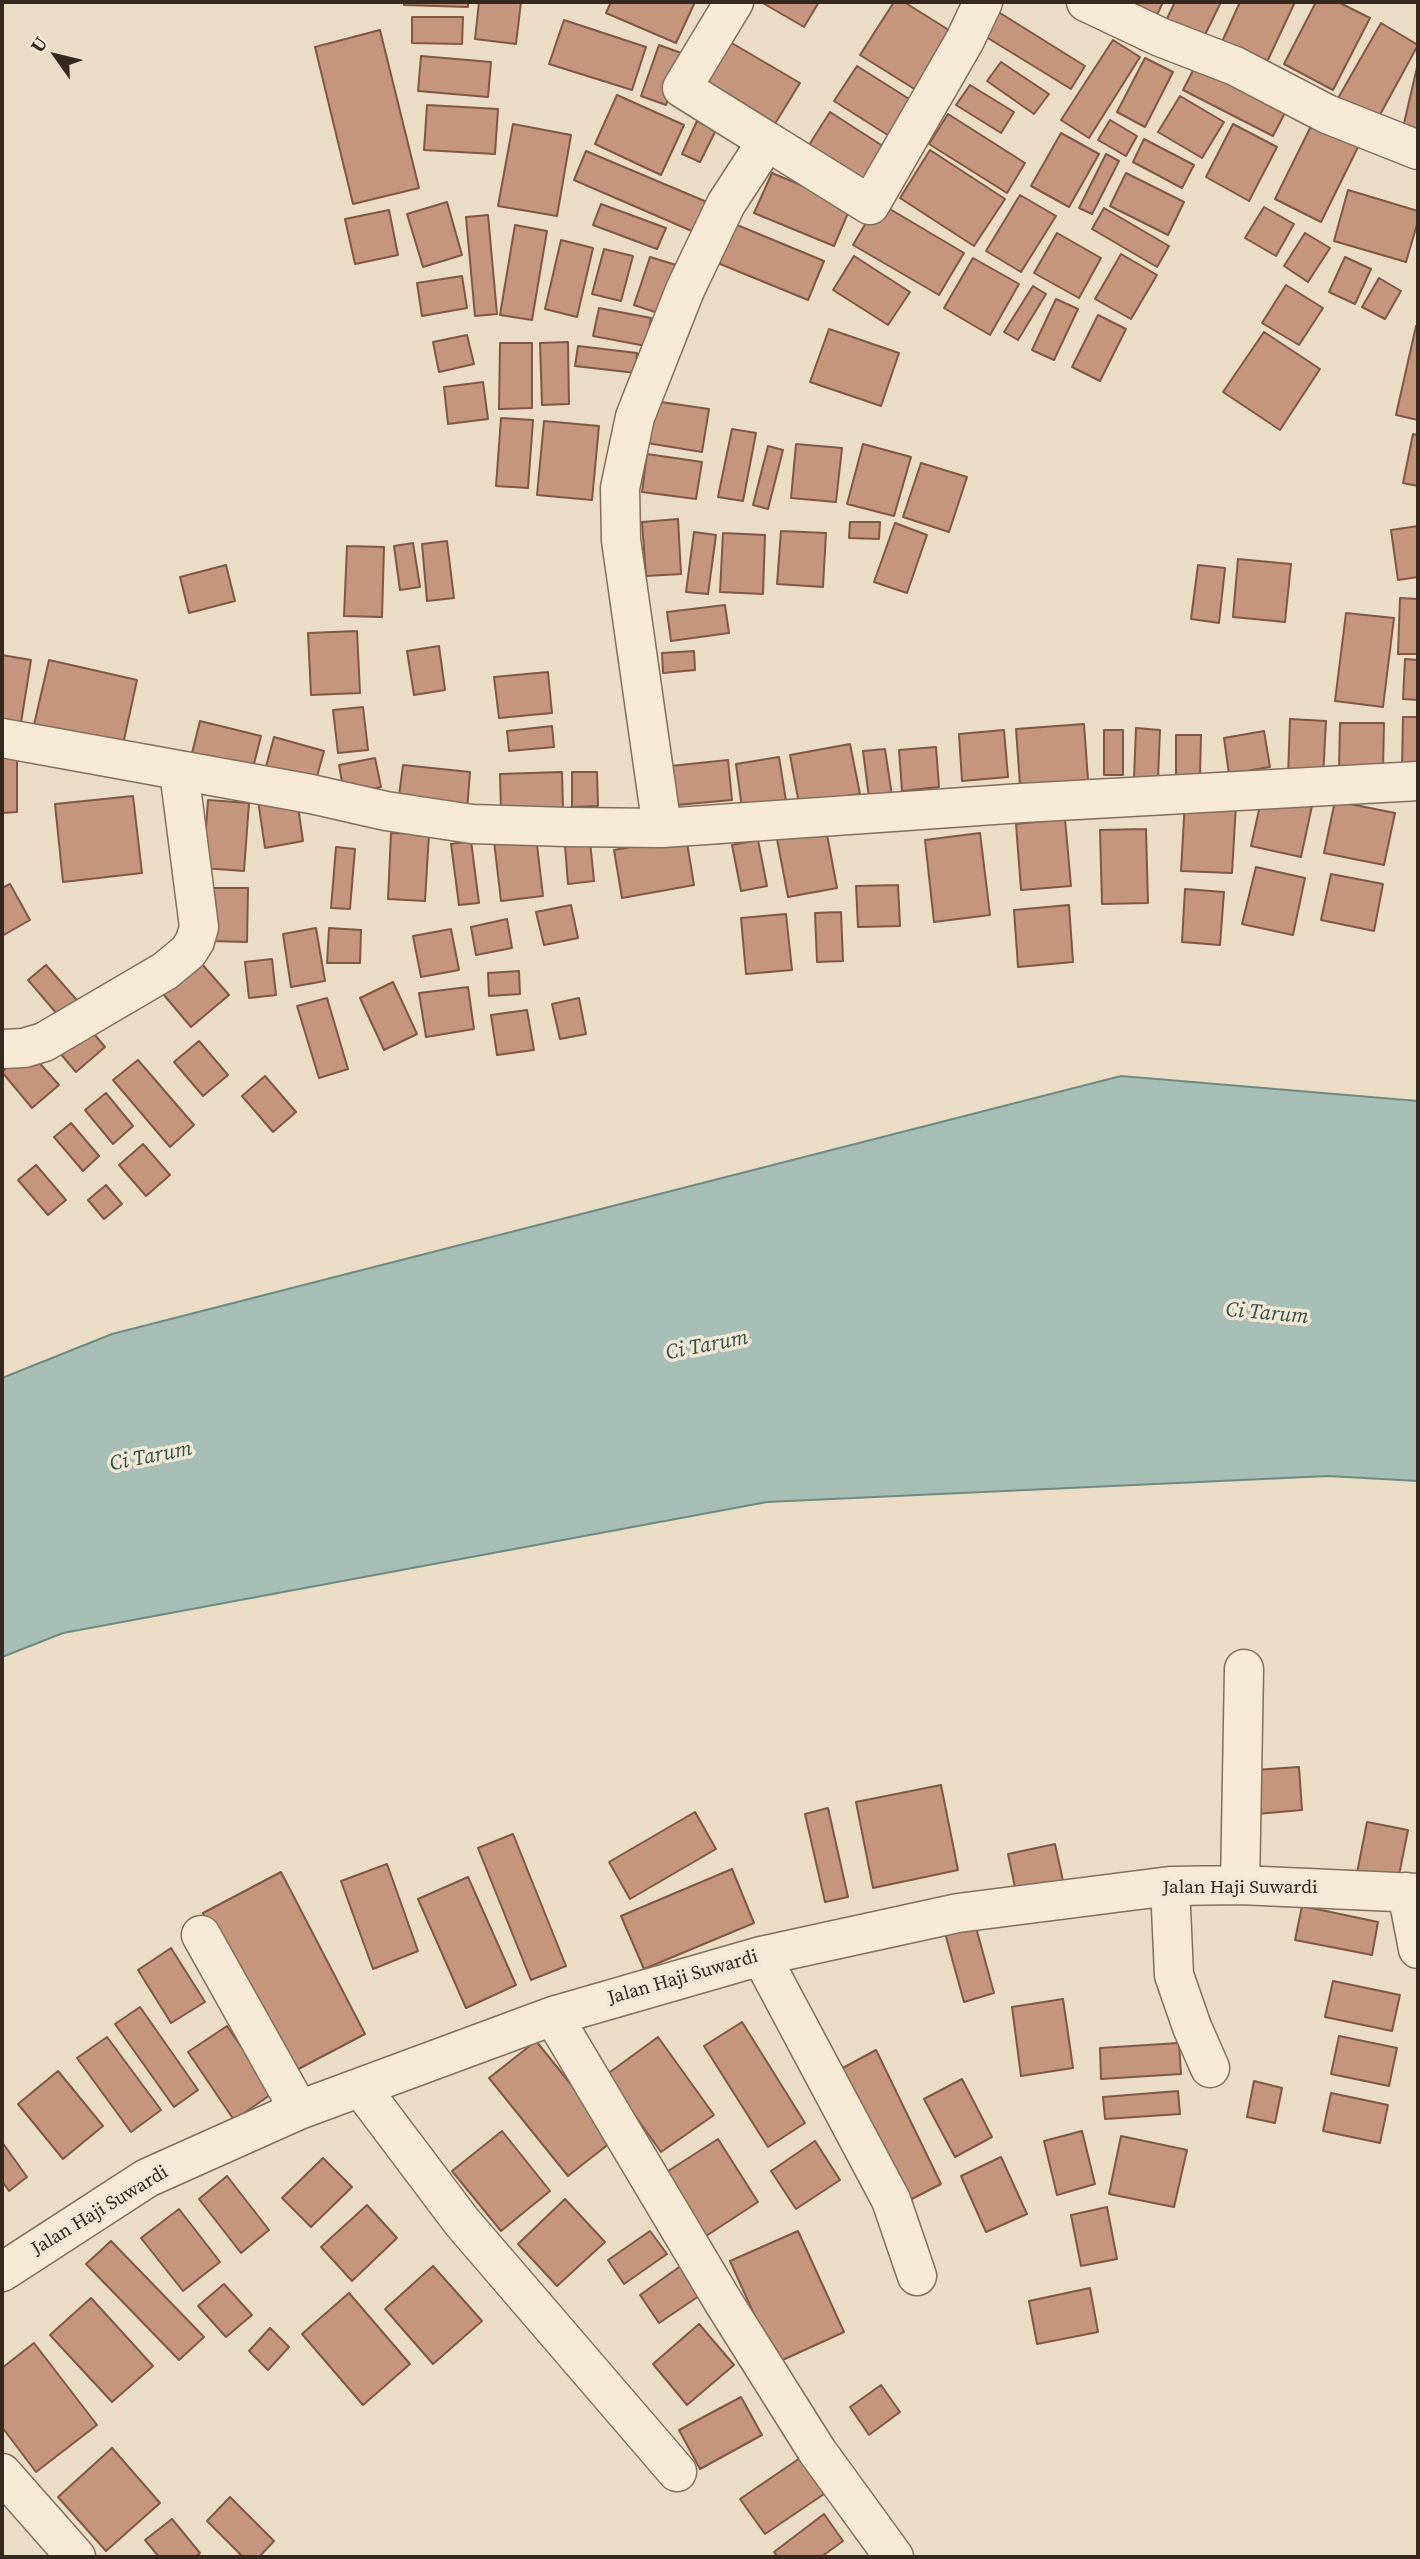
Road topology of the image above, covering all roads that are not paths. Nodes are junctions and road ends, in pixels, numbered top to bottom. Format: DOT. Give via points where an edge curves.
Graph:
graph roads {
  1 [pos="733,2"];
  2 [pos="983,2"];
  3 [pos="1086,2"];
  4 [pos="767,141"];
  5 [pos="1418,150"];
  6 [pos="2,738"];
  7 [pos="178,772"];
  8 [pos="1418,780"];
  9 [pos="662,828"];
  10 [pos="2,1049"];
  11 [pos="1244,1669"];
  12 [pos="1240,1885"];
  13 [pos="1170,1886"];
  14 [pos="1413,1892"];
  15 [pos="201,1935"];
  16 [pos="1418,1949"];
  17 [pos="761,1956"];
  18 [pos="553,2015"];
  19 [pos="1210,2068"];
  20 [pos="361,2088"];
  21 [pos="299,2110"];
  22 [pos="2,2272"];
  23 [pos="917,2276"];
  24 [pos="677,2472"];
  25 [pos="2,2473"];
  26 [pos="76,2557"];
  27 [pos="894,2557"];
  1 -- 4 [label="street" via="682,88"];
  2 -- 4 [label="street" via="870,205"];
  3 -- 5 [label="street" via="1235,66 1327,114"];
  4 -- 9 [label="street" via="726,204 685,290 635,417 620,488 624,567"];
  6 -- 7 [label="street"];
  7 -- 9 [label="street" via="472,824"];
  7 -- 10 [label="street" via="199,927 195,941 165,971 44,1042"];
  8 -- 9 [label="street"];
  11 -- 12 [label="street"];
  12 -- 13 [label="street, Jalan Haji Suwardi"];
  12 -- 14 [label="street, Jalan Haji Suwardi"];
  13 -- 17 [label="street, Jalan Haji Suwardi" via="958,1913"];
  13 -- 19 [label="street" via="1174,1975"];
  14 -- 16 [label="street"];
  15 -- 21 [label="street"];
  17 -- 18 [label="street, Jalan Haji Suwardi"];
  17 -- 23 [label="street" via="891,2200"];
  18 -- 20 [label="street, Jalan Haji Suwardi"];
  18 -- 27 [label="street" via="817,2451"];
  20 -- 21 [label="street, Jalan Haji Suwardi"];
  20 -- 24 [label="street" via="462,2222"];
  21 -- 22 [label="street, Jalan Haji Suwardi" via="147,2178"];
  25 -- 26 [label="street"];
}
